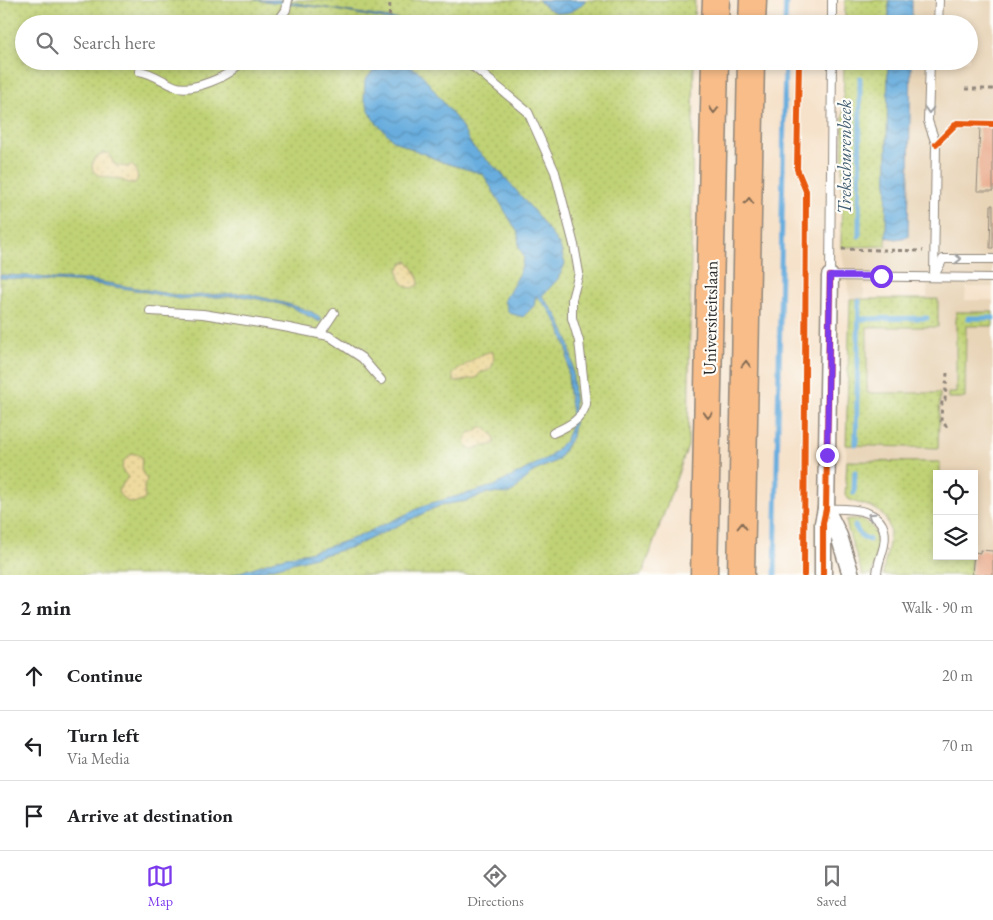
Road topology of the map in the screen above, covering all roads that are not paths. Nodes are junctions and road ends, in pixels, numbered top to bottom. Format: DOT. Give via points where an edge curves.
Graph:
graph roads {
  1 [pos="288,0"];
  2 [pos="716,0"];
  3 [pos="753,0"];
  4 [pos="832,0"];
  5 [pos="939,0"];
  6 [pos="282,15"];
  7 [pos="715,15"];
  8 [pos="752,15"];
  9 [pos="832,15"];
  10 [pos="938,15"];
  11 [pos="233,70"];
  12 [pos="477,70"];
  13 [pos="715,70"];
  14 [pos="752,70"];
  15 [pos="832,70"];
  16 [pos="930,70"];
  17 [pos="139,71"];
  18 [pos="993,259"];
  19 [pos="830,276"];
  20 [pos="934,276"];
  21 [pos="993,278"];
  22 [pos="150,311"];
  23 [pos="334,313"];
  24 [pos="320,334"];
  25 [pos="380,380"];
  26 [pos="553,433"];
  27 [pos="824,516"];
  28 [pos="704,575"];
  29 [pos="741,575"];
  30 [pos="823,575"];
  31 [pos="833,575"];
  32 [pos="851,575"];
  33 [pos="877,575"];
  1 -- 6 [label="lane"];
  2 -- 7 [label="highway"];
  3 -- 8 [label="highway"];
  4 -- 9 [label="lane"];
  5 -- 10 [label="lane"];
  11 -- 17 [label="lane" via="198,86 183,88"];
  12 -- 26 [label="lane" via="528,112 555,172 572,237 579,273 572,299 572,318 579,340 586,404 583,414 572,424"];
  13 -- 28 [label="highway, Universiteitslaan, one-way"];
  29 -- 14 [label="highway, Universiteitslaan, one-way"];
  15 -- 19 [label="lane"];
  16 -- 20 [label="lane, one-way" via="928,120 936,144"];
  20 -- 18 [label="lane, one-way" via="943,259"];
  19 -- 20 [label="lane"];
  19 -- 27 [label="street"];
  20 -- 21 [label="lane"];
  22 -- 24 [label="lane" via="203,314"];
  23 -- 24 [label="lane"];
  24 -- 25 [label="lane" via="329,336 362,358"];
  27 -- 30 [label="street"];
  27 -- 31 [label="street"];
  27 -- 32 [label="street" via="839,536"];
  33 -- 27 [label="lane, one-way" via="884,545 880,522 866,512 852,509"];
}
